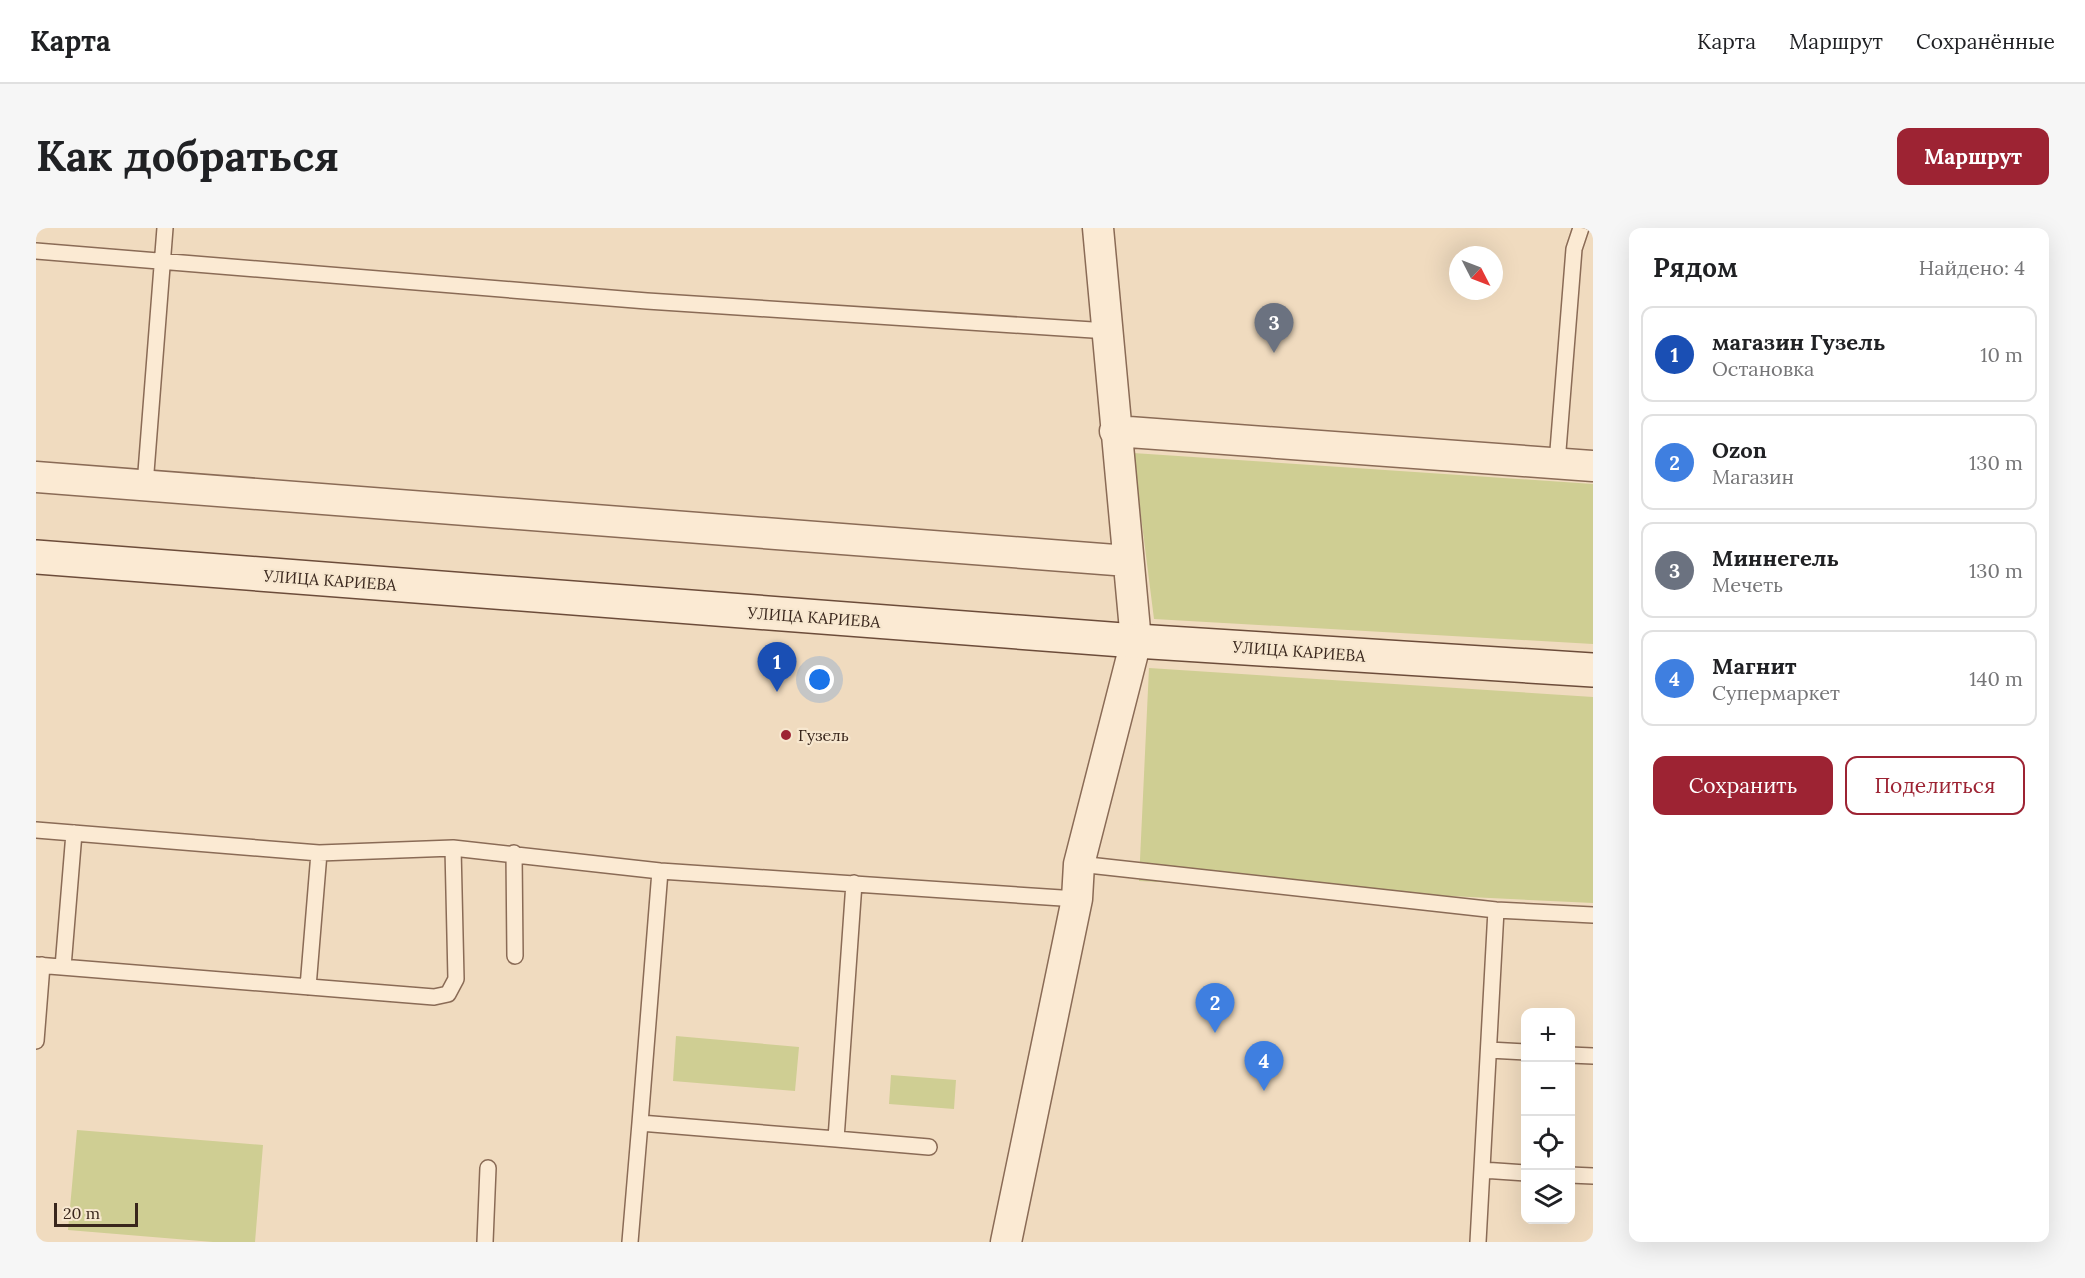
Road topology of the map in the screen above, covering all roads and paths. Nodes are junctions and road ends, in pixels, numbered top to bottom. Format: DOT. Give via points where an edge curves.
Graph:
graph roads {
  1 [pos="165,228"];
  2 [pos="1098,228"];
  3 [pos="1581,228"];
  4 [pos="36,251"];
  5 [pos="162,261"];
  6 [pos="1108,331"];
  7 [pos="1115,430"];
  8 [pos="1557,463"];
  9 [pos="1593,466"];
  10 [pos="36,477"];
  11 [pos="145,485"];
  12 [pos="36,557"];
  13 [pos="1128,561"];
  14 [pos="1136,641"];
  15 [pos="1593,670"];
  16 [pos="36,830"];
  17 [pos="74,833"];
  18 [pos="453,848"];
  19 [pos="319,853"];
  20 [pos="514,853"];
  21 [pos="1079,864"];
  22 [pos="660,871"];
  23 [pos="854,884"];
  24 [pos="1077,899"];
  25 [pos="1497,910"];
  26 [pos="1593,915"];
  27 [pos="515,956"];
  28 [pos="39,965"];
  29 [pos="63,967"];
  30 [pos="308,987"];
  31 [pos="36,1041"];
  32 [pos="1488,1050"];
  33 [pos="1521,1052"];
  34 [pos="1575,1055"];
  35 [pos="1593,1056"];
  36 [pos="640,1123"];
  37 [pos="836,1139"];
  38 [pos="928,1146"];
  39 [pos="488,1168"];
  40 [pos="1482,1170"];
  41 [pos="1521,1173"];
  42 [pos="1575,1175"];
  43 [pos="1593,1176"];
  44 [pos="485,1242"];
  45 [pos="630,1242"];
  46 [pos="1006,1242"];
  47 [pos="1478,1242"];
  1 -- 5 [label="lane"];
  2 -- 6 [label="street"];
  3 -- 8 [label="lane" via="1574,249"];
  4 -- 5 [label="lane"];
  5 -- 6 [label="lane" via="647,302"];
  5 -- 11 [label="lane"];
  6 -- 7 [label="street"];
  7 -- 8 [label="street"];
  7 -- 13 [label="street"];
  8 -- 9 [label="street"];
  10 -- 11 [label="street"];
  11 -- 13 [label="street"];
  12 -- 14 [label="main road, УЛИЦА КАРИЕВА"];
  13 -- 14 [label="street"];
  14 -- 15 [label="main road, УЛИЦА КАРИЕВА"];
  14 -- 21 [label="street"];
  16 -- 17 [label="lane"];
  17 -- 19 [label="lane"];
  17 -- 29 [label="lane"];
  18 -- 19 [label="lane"];
  18 -- 20 [label="lane"];
  18 -- 30 [label="lane" via="456,979 448,994 434,997"];
  19 -- 30 [label="lane"];
  20 -- 22 [label="lane"];
  20 -- 27 [label="lane"];
  21 -- 24 [label="street"];
  21 -- 25 [label="lane"];
  22 -- 23 [label="lane"];
  22 -- 36 [label="lane"];
  23 -- 24 [label="lane"];
  23 -- 37 [label="lane"];
  24 -- 46 [label="street"];
  25 -- 26 [label="lane"];
  25 -- 32 [label="lane"];
  28 -- 29 [label="lane"];
  28 -- 31 [label="lane"];
  29 -- 30 [label="lane"];
  32 -- 33 [label="lane"];
  32 -- 40 [label="lane"];
  34 -- 35 [label="lane"];
  36 -- 37 [label="lane"];
  36 -- 45 [label="lane"];
  37 -- 38 [label="lane"];
  39 -- 44 [label="lane"];
  40 -- 41 [label="lane"];
  40 -- 47 [label="lane"];
  42 -- 43 [label="lane"];
}
